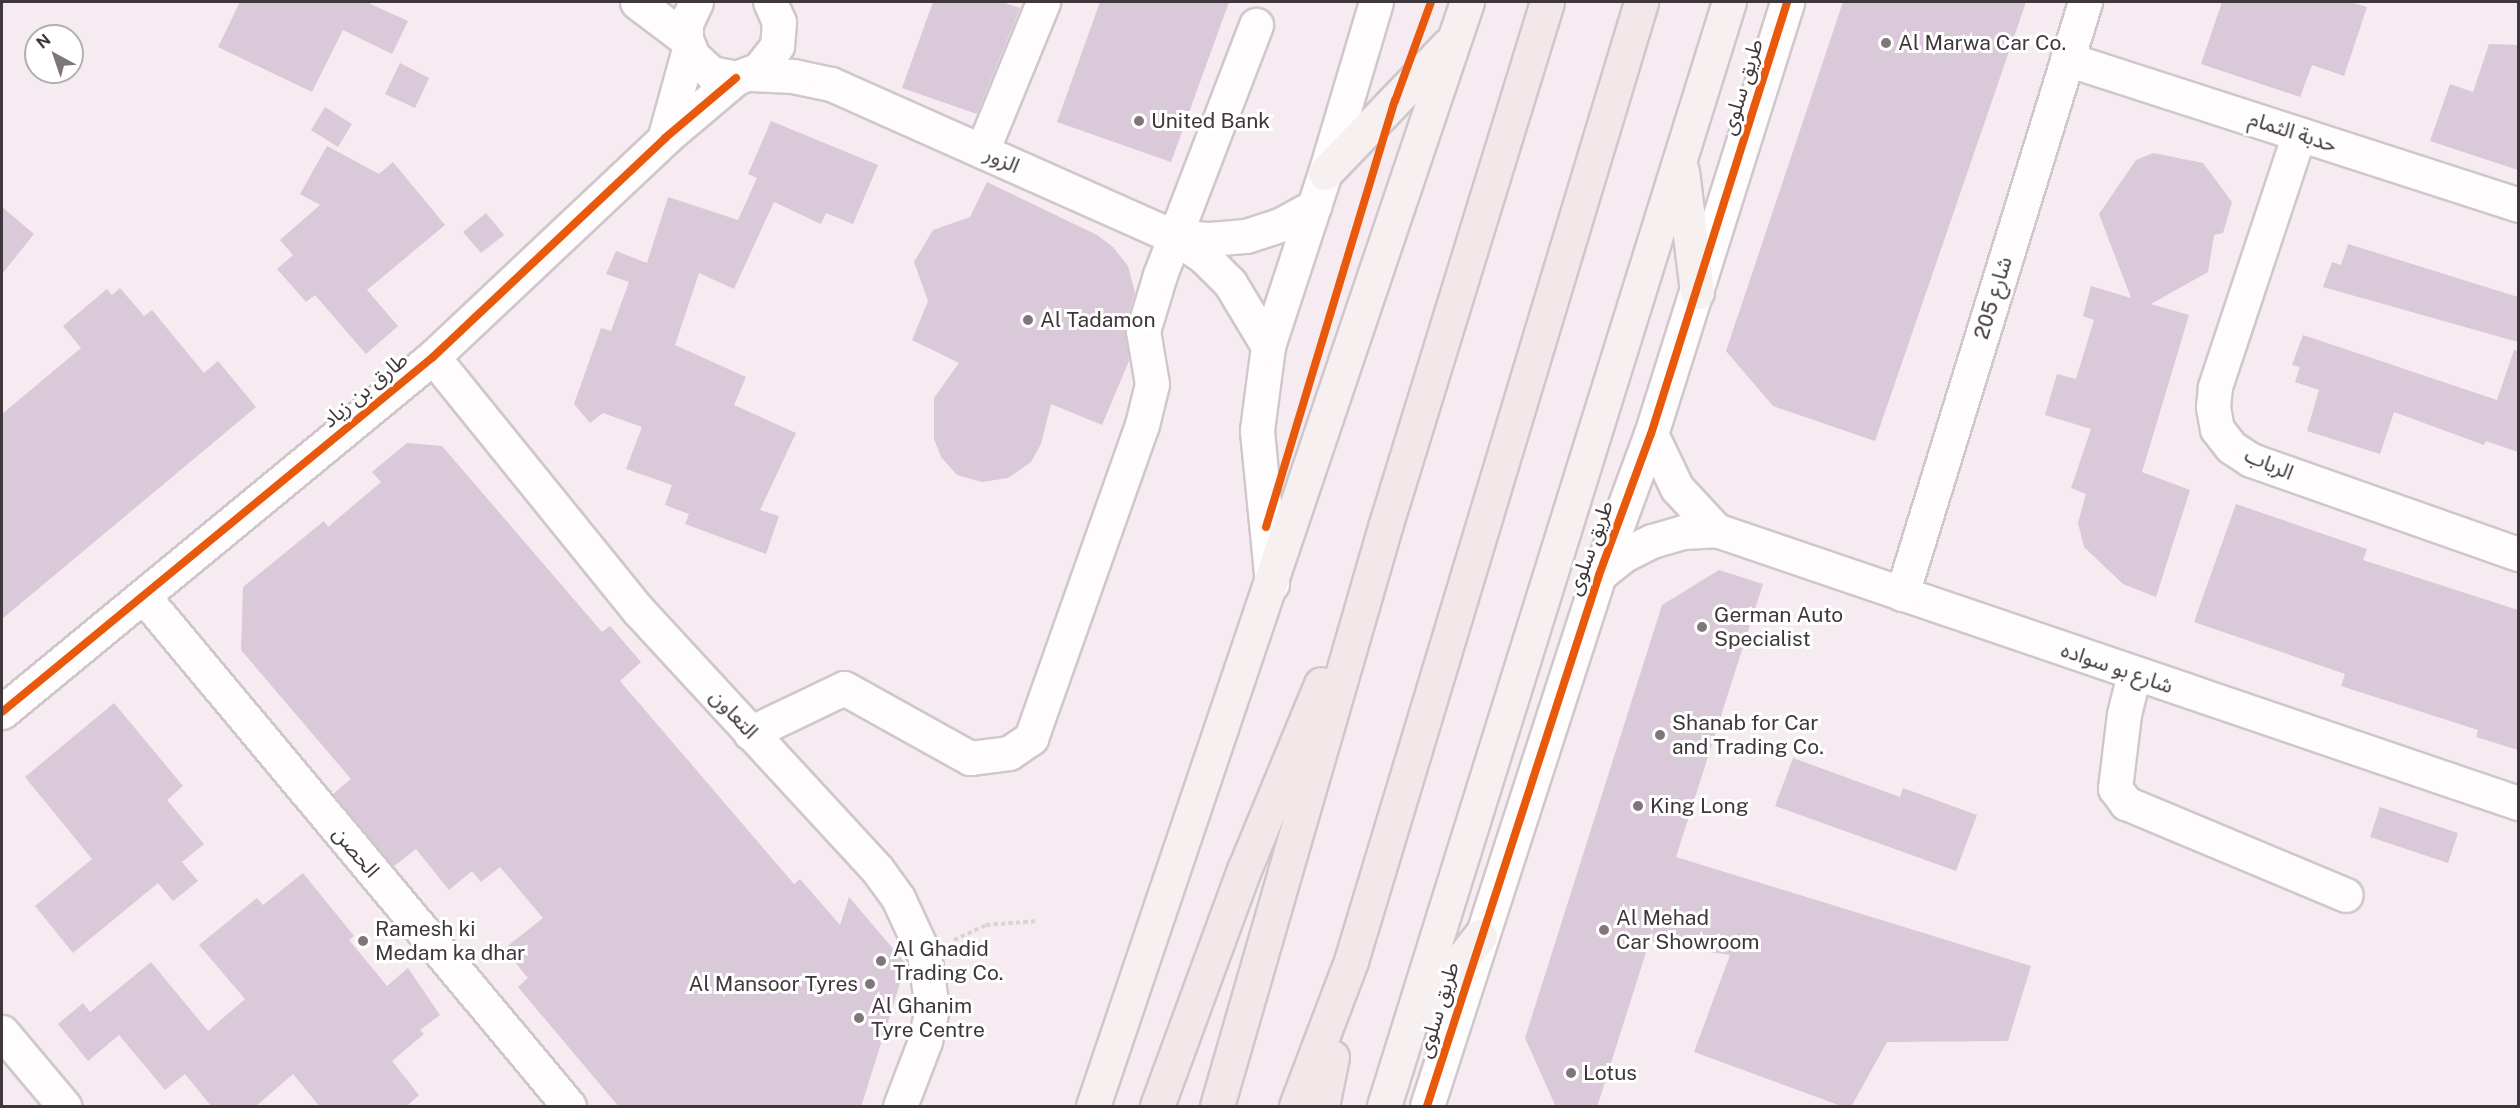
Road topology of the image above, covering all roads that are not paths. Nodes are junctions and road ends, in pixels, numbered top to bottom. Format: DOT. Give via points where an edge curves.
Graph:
graph roads {
  1 [pos="637,2"];
  2 [pos="696,2"];
  3 [pos="1043,2"];
  4 [pos="1376,2"];
  5 [pos="1467,2"];
  6 [pos="1547,2"];
  7 [pos="1641,2"];
  8 [pos="1729,2"];
  9 [pos="1787,2"];
  10 [pos="2085,2"];
  11 [pos="777,12"];
  12 [pos="1256,25"];
  13 [pos="1456,36"];
  14 [pos="687,44"];
  15 [pos="2067,59"];
  16 [pos="743,76"];
  17 [pos="831,84"];
  18 [pos="2299,134"];
  19 [pos="665,138"];
  20 [pos="982,151"];
  21 [pos="1680,159"];
  22 [pos="1326,174"];
  23 [pos="1314,206"];
  24 [pos="2518,206"];
  25 [pos="1173,236"];
  26 [pos="1697,292"];
  27 [pos="1268,346"];
  28 [pos="433,357"];
  29 [pos="1651,434"];
  30 [pos="1385,527"];
  31 [pos="1716,530"];
  32 [pos="2518,552"];
  33 [pos="1599,575"];
  34 [pos="1272,584"];
  35 [pos="1902,594"];
  36 [pos="144,597"];
  37 [pos="2134,674"];
  38 [pos="2,712"];
  39 [pos="750,733"];
  40 [pos="2518,803"];
  41 [pos="2346,895"];
  42 [pos="1480,936"];
  43 [pos="1351,961"];
  44 [pos="1410,1025"];
  45 [pos="2,1032"];
  46 [pos="64,1107"];
  47 [pos="569,1107"];
  48 [pos="900,1107"];
  49 [pos="1093,1107"];
  50 [pos="1157,1107"];
  51 [pos="1217,1107"];
  52 [pos="1296,1107"];
  53 [pos="1322,1107"];
  54 [pos="1384,1107"];
  55 [pos="1427,1107"];
  1 -- 14 [label="street"];
  2 -- 14 [label="street" via="688,15"];
  3 -- 20 [label="street"];
  4 -- 22 [label="street"];
  5 -- 13 [label="main road"];
  6 -- 30 [label="highway"];
  7 -- 43 [label="highway"];
  8 -- 21 [label="main road, طريق سلوى"];
  9 -- 26 [label="street, طريق سلوى"];
  10 -- 15 [label="street, شارع 205"];
  11 -- 16 [label="street, طارق بن زياد" via="773,55"];
  11 -- 17 [label="street, الزور"];
  12 -- 25 [label="street"];
  13 -- 22 [label="main road"];
  13 -- 34 [label="main road"];
  14 -- 16 [label="street, الزور" via="698,63 711,73"];
  14 -- 19 [label="street"];
  15 -- 18 [label="street, حدبة الثمام"];
  15 -- 35 [label="street, شارع 205"];
  16 -- 17 [label="street, الزور" via="793,76"];
  16 -- 19 [label="street, طارق بن زياد"];
  17 -- 20 [label="street, الزور"];
  18 -- 24 [label="street, حدبة الثمام"];
  18 -- 32 [label="street, الرباب" via="2215,387 2217,429 2231,447 2251,460"];
  19 -- 28 [label="street, طارق بن زياد"];
  20 -- 25 [label="street, الزور"];
  21 -- 26 [label="main road"];
  21 -- 44 [label="main road, طريق سلوى"];
  22 -- 23 [label="street"];
  23 -- 25 [label="street, الزور" via="1282,224 1246,236"];
  23 -- 27 [label="street"];
  25 -- 27 [label="street, الزور" via="1204,257 1230,283"];
  25 -- 39 [label="street" via="1143,331 1152,384 1142,425 1031,738 1009,753 970,758 844,688"];
  26 -- 29 [label="street, طريق سلوى"];
  27 -- 34 [label="street" via="1257,430"];
  28 -- 36 [label="street, طارق بن زياد"];
  28 -- 39 [label="street, التعاون" via="638,610"];
  29 -- 31 [label="street, شارع بو سواده" via="1677,488"];
  29 -- 33 [label="street, طريق سلوى"];
  30 -- 50 [label="highway" via="1244,870"];
  30 -- 51 [label="highway"];
  31 -- 33 [label="street, شارع بو سواده" via="1683,532 1652,541 1624,555"];
  31 -- 35 [label="street, شارع بو سواده"];
  33 -- 42 [label="street, طريق سلوى"];
  34 -- 49 [label="main road"];
  35 -- 37 [label="street, شارع بو سواده"];
  36 -- 38 [label="street, طارق بن زياد"];
  36 -- 47 [label="street, الحصن"];
  37 -- 40 [label="street, شارع بو سواده"];
  37 -- 41 [label="street" via="2115,788 2126,803"];
  39 -- 48 [label="street, التعاون" via="877,869 912,920 924,954 932,1008 925,1041"];
  42 -- 44 [label="main road"];
  42 -- 55 [label="street, طريق سلوى"];
  43 -- 52 [label="highway"];
  43 -- 53 [label="highway"];
  44 -- 54 [label="main road, طريق سلوى"];
  45 -- 46 [label="street"];
}
